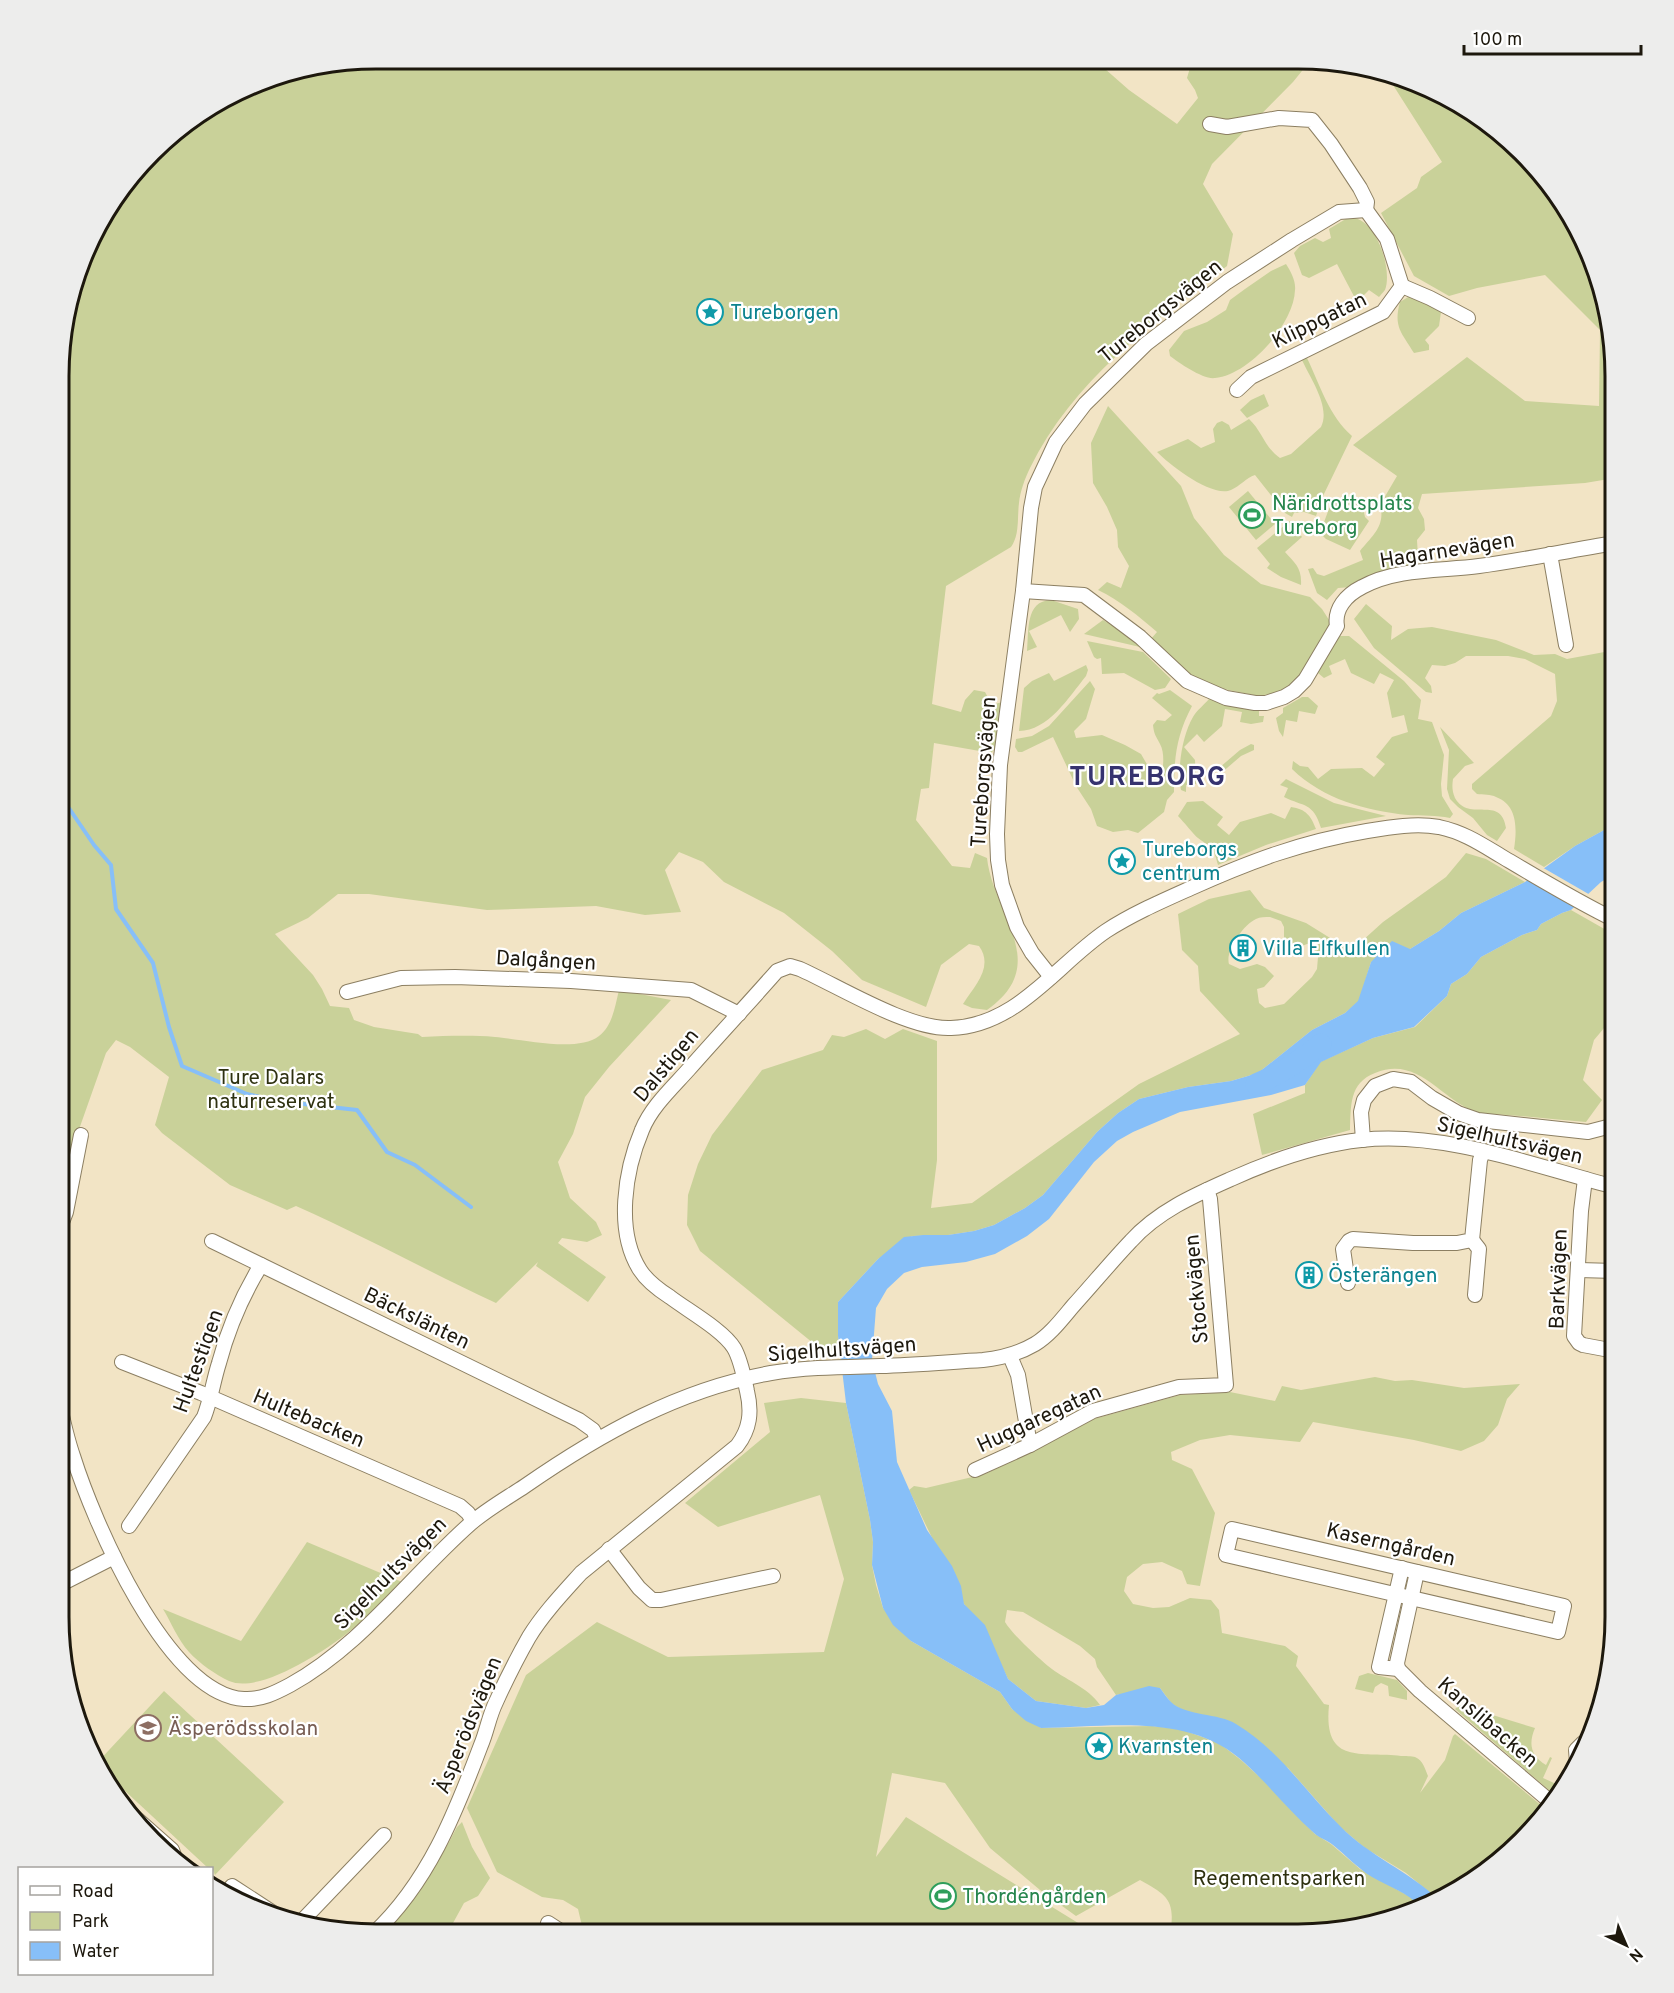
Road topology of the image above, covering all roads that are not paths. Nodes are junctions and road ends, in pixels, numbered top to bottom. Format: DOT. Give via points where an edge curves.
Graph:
graph roads {
  1 [pos="1210,124"];
  2 [pos="1366,210"];
  3 [pos="1402,286"];
  4 [pos="1468,318"];
  5 [pos="1237,390"];
  6 [pos="1605,545"];
  7 [pos="1550,554"];
  8 [pos="1023,591"];
  9 [pos="1566,645"];
  10 [pos="1605,915"];
  11 [pos="1051,977"];
  12 [pos="347,992"];
  13 [pos="739,1014"];
  14 [pos="1605,1128"];
  15 [pos="81,1135"];
  16 [pos="1363,1140"];
  17 [pos="1483,1152"];
  18 [pos="1585,1179"];
  19 [pos="1605,1184"];
  20 [pos="1207,1190"];
  21 [pos="69,1197"];
  22 [pos="1472,1240"];
  23 [pos="213,1241"];
  24 [pos="261,1265"];
  25 [pos="1579,1270"];
  26 [pos="1605,1270"];
  27 [pos="1347,1283"];
  28 [pos="1475,1295"];
  29 [pos="1605,1349"];
  30 [pos="737,1355"];
  31 [pos="1010,1356"];
  32 [pos="122,1362"];
  33 [pos="744,1379"];
  34 [pos="1226,1385"];
  35 [pos="212,1398"];
  36 [pos="597,1438"];
  37 [pos="69,1440"];
  38 [pos="1030,1445"];
  39 [pos="975,1470"];
  40 [pos="473,1521"];
  41 [pos="129,1526"];
  42 [pos="609,1549"];
  43 [pos="114,1557"];
  44 [pos="1402,1568"];
  45 [pos="1417,1572"];
  46 [pos="773,1576"];
  47 [pos="69,1580"];
  48 [pos="1396,1594"];
  49 [pos="1411,1598"];
  50 [pos="1398,1670"];
  51 [pos="1546,1798"];
  52 [pos="384,1835"];
  53 [pos="232,1886"];
  54 [pos="244,1894"];
  55 [pos="307,1916"];
  56 [pos="382,1924"];
  1 -- 2 [label="street" via="1227,128 1280,118 1312,120 1360,188 1367,202"];
  2 -- 3 [label="street" via="1387,239"];
  2 -- 8 [label="street, Tureborgsvägen" via="1339,212 1227,282 1146,344 1092,396 1056,442 1035,487"];
  3 -- 4 [label="street"];
  3 -- 5 [label="street, Klippgatan" via="1383,312 1251,377"];
  6 -- 7 [label="street, Hagarnevägen"];
  7 -- 8 [label="street, Hagarnevägen" via="1396,575 1361,587 1340,605 1337,626 1305,680 1289,694 1266,703 1226,698 1187,681 1126,626 1084,595"];
  7 -- 9 [label="street"];
  8 -- 11 [label="street, Tureborgsvägen" via="1000,765 998,861 1017,927"];
  10 -- 11 [label="street" via="1455,831 1426,826 1378,830 1284,850 1233,869 1133,915 1105,932"];
  11 -- 13 [label="street, Dalstigen" via="998,1017 951,1028 901,1017 794,967 777,971"];
  12 -- 13 [label="street, Dalgången" via="401,978 571,981 691,990"];
  13 -- 30 [label="street, Dalstigen" via="662,1100 643,1127 633,1154 624,1224 627,1242 641,1272 726,1338"];
  14 -- 16 [label="street" via="1588,1132 1478,1120 1458,1113 1411,1082 1393,1079 1375,1086 1364,1100"];
  15 -- 21 [label="street"];
  16 -- 17 [label="street, Sigelhultsvägen" via="1426,1141"];
  16 -- 20 [label="street, Sigelhultsvägen" via="1300,1152"];
  17 -- 18 [label="street, Sigelhultsvägen"];
  17 -- 22 [label="street"];
  18 -- 19 [label="street, Sigelhultsvägen"];
  18 -- 25 [label="street, Barkvägen"];
  20 -- 31 [label="street, Sigelhultsvägen" via="1176,1205 1140,1231 1047,1334"];
  20 -- 34 [label="street, Stockvägen"];
  22 -- 27 [label="street" via="1457,1243 1353,1239 1343,1249"];
  22 -- 28 [label="street" via="1479,1249"];
  23 -- 24 [label="street, Bäckslänten"];
  24 -- 35 [label="street, Hultestigen" via="230,1327"];
  24 -- 36 [label="street, Bäckslänten" via="579,1420"];
  25 -- 26 [label="street"];
  25 -- 29 [label="street, Barkvägen" via="1576,1340"];
  30 -- 33 [label="street, Äsperödsvägen"];
  31 -- 33 [label="street, Sigelhultsvägen" via="814,1368"];
  31 -- 38 [label="street" via="1018,1375"];
  32 -- 35 [label="street, Hultebacken"];
  33 -- 36 [label="street, Sigelhultsvägen" via="696,1394"];
  33 -- 42 [label="street, Äsperödsvägen" via="750,1421 746,1435"];
  34 -- 38 [label="street, Huggaregatan" via="1179,1387 1093,1411"];
  35 -- 40 [label="street, Hultebacken" via="460,1506"];
  35 -- 41 [label="street, Hultestigen" via="204,1417"];
  36 -- 40 [label="street, Sigelhultsvägen"];
  37 -- 43 [label="street, Sigelhultsvägen" via="77,1470"];
  38 -- 39 [label="street, Huggaregatan"];
  40 -- 43 [label="street, Sigelhultsvägen" via="348,1645 311,1673 259,1699 228,1696 189,1670 150,1619"];
  42 -- 46 [label="street" via="652,1600"];
  42 -- 56 [label="street, Äsperödsvägen" via="569,1586 530,1635 495,1704 441,1843 422,1876"];
  43 -- 47 [label="street"];
  44 -- 45 [label="street, Kaserngården"];
  44 -- 48 [label="street"];
  44 -- 48 [label="street, Kaserngården" via="1232,1529 1226,1555"];
  45 -- 49 [label="street"];
  45 -- 49 [label="street, Kaserngården" via="1564,1606 1558,1632"];
  48 -- 49 [label="street, Kaserngården"];
  48 -- 50 [label="street" via="1379,1667"];
  49 -- 50 [label="street" via="1396,1663"];
  50 -- 51 [label="street, Kanslibacken"];
  52 -- 55 [label="street"];
  53 -- 54 [label="street"];
}
